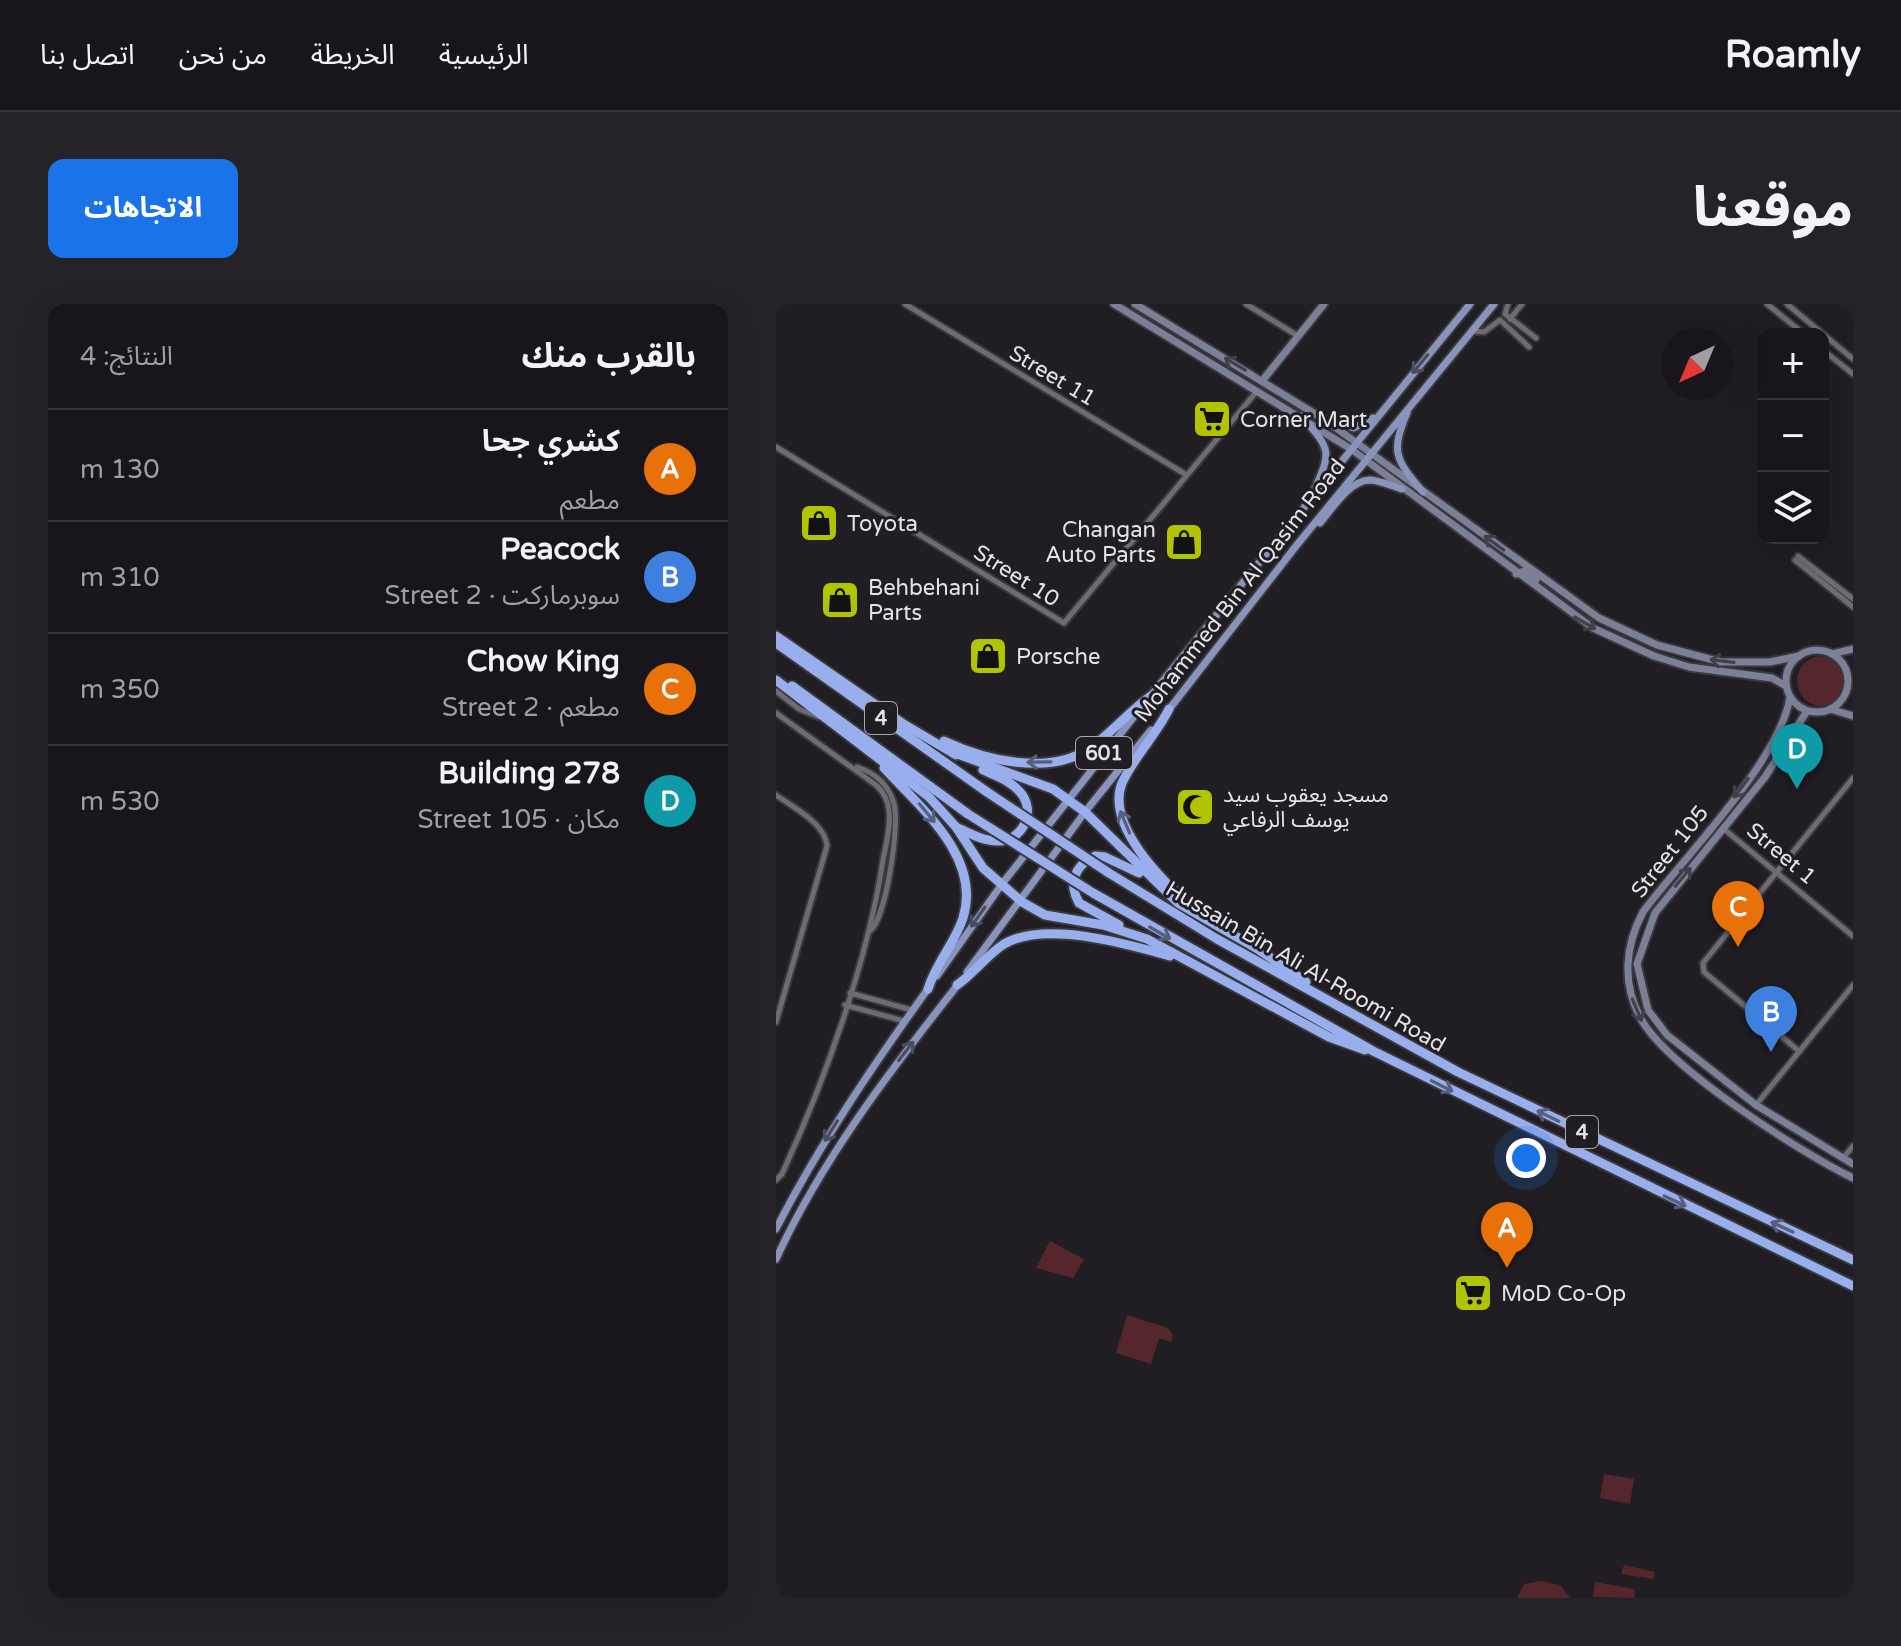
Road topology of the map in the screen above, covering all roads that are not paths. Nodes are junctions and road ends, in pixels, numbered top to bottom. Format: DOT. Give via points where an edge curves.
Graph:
graph roads {
  1 [pos="905,304"];
  2 [pos="1135,304"];
  3 [pos="1246,304"];
  4 [pos="1324,304"];
  5 [pos="1470,304"];
  6 [pos="1508,304"];
  7 [pos="1522,304"];
  8 [pos="1767,304"];
  9 [pos="1787,304"];
  10 [pos="1116,305"];
  11 [pos="1493,305"];
  12 [pos="1508,322"];
  13 [pos="1797,328"];
  14 [pos="1471,331"];
  15 [pos="1298,336"];
  16 [pos="1536,338"];
  17 [pos="1838,346"];
  18 [pos="1529,347"];
  19 [pos="1830,356"];
  20 [pos="1853,359"];
  21 [pos="1853,374"];
  22 [pos="1262,381"];
  23 [pos="1257,390"];
  24 [pos="1411,404"];
  25 [pos="1384,409"];
  26 [pos="1301,416"];
  27 [pos="1325,420"];
  28 [pos="1354,445"];
  29 [pos="776,447"];
  30 [pos="1371,453"];
  31 [pos="1365,460"];
  32 [pos="1185,474"];
  33 [pos="1402,489"];
  34 [pos="1423,492"];
  35 [pos="1309,503"];
  36 [pos="1516,574"];
  37 [pos="1271,579"];
  38 [pos="1568,598"];
  39 [pos="1853,599"];
  40 [pos="1853,607"];
  41 [pos="776,636"];
  42 [pos="776,643"];
  43 [pos="1853,649"];
  44 [pos="1832,654"];
  45 [pos="1799,656"];
  46 [pos="1850,671"];
  47 [pos="776,677"];
  48 [pos="1786,686"];
  49 [pos="1848,687"];
  50 [pos="776,691"];
  51 [pos="1151,696"];
  52 [pos="1853,696"];
  53 [pos="1790,697"];
  54 [pos="1169,709"];
  55 [pos="1830,709"];
  56 [pos="1807,711"];
  57 [pos="776,713"];
  58 [pos="1853,716"];
  59 [pos="823,717"];
  60 [pos="902,723"];
  61 [pos="952,752"];
  62 [pos="874,756"];
  63 [pos="1853,778"];
  64 [pos="776,795"];
  65 [pos="1067,798"];
  66 [pos="1085,812"];
  67 [pos="956,827"];
  68 [pos="1724,829"];
  69 [pos="1777,872"];
  70 [pos="1149,878"];
  71 [pos="1002,884"];
  72 [pos="1659,891"];
  73 [pos="1666,898"];
  74 [pos="1022,902"];
  75 [pos="1210,924"];
  76 [pos="1853,936"];
  77 [pos="1147,939"];
  78 [pos="1186,961"];
  79 [pos="957,985"];
  80 [pos="1853,985"];
  81 [pos="928,989"];
  82 [pos="850,993"];
  83 [pos="1317,993"];
  84 [pos="1845,995"];
  85 [pos="1853,1002"];
  86 [pos="845,1005"];
  87 [pos="912,1010"];
  88 [pos="904,1021"];
  89 [pos="776,1022"];
  90 [pos="1373,1051"];
  91 [pos="1799,1051"];
  92 [pos="1697,1060"];
  93 [pos="1691,1070"];
  94 [pos="1756,1105"];
  95 [pos="1853,1146"];
  96 [pos="1843,1158"];
  97 [pos="1853,1164"];
  98 [pos="1853,1178"];
  99 [pos="776,1180"];
  100 [pos="788,1206"];
  101 [pos="776,1219"];
  102 [pos="776,1229"];
  103 [pos="783,1243"];
  104 [pos="776,1251"];
  105 [pos="776,1259"];
  106 [pos="1853,1260"];
  107 [pos="1853,1286"];
  1 -- 32 [label="street, Street 11"];
  22 -- 2 [label="street, one-way"];
  3 -- 15 [label="street"];
  4 -- 15 [label="street"];
  5 -- 25 [label="main road, Mohammed Bin Al Qasim Road / 601, one-way"];
  6 -- 12 [label="street"];
  7 -- 12 [label="street"];
  8 -- 13 [label="street"];
  9 -- 17 [label="street"];
  10 -- 23 [label="street"];
  11 -- 14 [label="main road, Mohammed Bin Al Qasim Road / 601"];
  12 -- 14 [label="street" via="1497,319 1484,332"];
  12 -- 16 [label="street"];
  12 -- 18 [label="street"];
  14 -- 24 [label="main road, Mohammed Bin Al Qasim Road / 601"];
  15 -- 22 [label="street"];
  17 -- 19 [label="street"];
  17 -- 20 [label="street"];
  19 -- 21 [label="street"];
  22 -- 27 [label="street"];
  23 -- 26 [label="street"];
  23 -- 32 [label="street, Street 10"];
  24 -- 30 [label="main road, Mohammed Bin Al Qasim Road / 601"];
  24 -- 34 [label="main road" via="1395,448"];
  25 -- 27 [label="main road" via="1354,428"];
  25 -- 28 [label="main road, Mohammed Bin Al Qasim Road / 601"];
  26 -- 28 [label="street"];
  26 -- 35 [label="main road" via="1327,451 1326,467"];
  27 -- 28 [label="street"];
  28 -- 30 [label="street"];
  28 -- 31 [label="street"];
  28 -- 35 [label="main road, Mohammed Bin Al Qasim Road / 601"];
  29 -- 32 [label="street, Street 10" via="1064,623"];
  30 -- 31 [label="main road, Mohammed Bin Al Qasim Road / 601"];
  30 -- 34 [label="street"];
  31 -- 33 [label="street"];
  31 -- 37 [label="main road, Mohammed Bin Al Qasim Road / 601"];
  33 -- 36 [label="street"];
  33 -- 37 [label="main road" via="1371,480 1356,485"];
  38 -- 34 [label="street, one-way"];
  35 -- 51 [label="main road, Mohammed Bin Al Qasim Road / 601"];
  36 -- 38 [label="street" via="1524,571"];
  36 -- 48 [label="street, one-way" via="1575,617 1654,656 1719,673 1772,678"];
  37 -- 54 [label="main road, Mohammed Bin Al Qasim Road / 601"];
  45 -- 38 [label="street, one-way" via="1746,663 1692,656 1627,633"];
  39 -- 40 [label="street" via="1796,558"];
  41 -- 60 [label="highway"];
  42 -- 83 [label="highway, Hussain Bin Ali Al-Roomi Road / 4, bridge" via="1109,873"];
  43 -- 44 [label="street"];
  44 -- 45 [label="street" via="1815,650"];
  44 -- 46 [label="street"];
  45 -- 48 [label="street" via="1789,669"];
  46 -- 49 [label="street"];
  47 -- 59 [label="highway"];
  47 -- 90 [label="highway, Hussain Bin Ali Al-Roomi Road / 4, one-way, bridge" via="968,814 1093,893"];
  48 -- 53 [label="street"];
  49 -- 52 [label="street"];
  49 -- 55 [label="street"];
  50 -- 59 [label="street" via="799,709"];
  51 -- 60 [label="highway, one-way" via="1084,752 1045,763 971,753"];
  51 -- 65 [label="main road, Mohammed Bin Al Qasim Road / 601"];
  53 -- 56 [label="street"];
  53 -- 72 [label="street, Street 105, one-way" via="1783,724 1763,759"];
  54 -- 66 [label="main road, Mohammed Bin Al Qasim Road / 601"];
  75 -- 54 [label="highway, one-way" via="1147,860 1120,814 1123,783"];
  55 -- 56 [label="street"];
  55 -- 58 [label="street"];
  56 -- 68 [label="street, Street 105"];
  57 -- 82 [label="street" via="880,789 889,811 870,931"];
  59 -- 62 [label="highway"];
  60 -- 61 [label="highway"];
  61 -- 65 [label="highway" via="1042,783"];
  61 -- 67 [label="highway" via="1009,782 1027,806 1025,826 1010,839 990,841"];
  62 -- 67 [label="highway" via="929,797"];
  62 -- 81 [label="highway, one-way" via="932,819 964,877 963,919"];
  63 -- 69 [label="street"];
  64 -- 89 [label="street" via="826,835 827,846"];
  65 -- 66 [label="highway"];
  65 -- 71 [label="main road, Mohammed Bin Al Qasim Road / 601"];
  66 -- 70 [label="highway"];
  66 -- 74 [label="main road, Mohammed Bin Al Qasim Road / 601"];
  67 -- 71 [label="highway" via="983,868"];
  68 -- 69 [label="street, Street 1"];
  73 -- 68 [label="street, Street 105, one-way"];
  69 -- 76 [label="street, Street 1"];
  69 -- 91 [label="street" via="1702,968"];
  70 -- 75 [label="highway"];
  70 -- 77 [label="highway" via="1095,856 1084,861 1073,881 1079,903"];
  71 -- 74 [label="highway"];
  71 -- 81 [label="main road, Mohammed Bin Al Qasim Road / 601, one-way"];
  72 -- 73 [label="street"];
  72 -- 93 [label="street, Street 105, one-way" via="1633,931 1627,970 1645,1026"];
  73 -- 92 [label="street, Street 105" via="1644,934 1637,964 1642,995 1655,1021"];
  74 -- 77 [label="highway" via="1045,915"];
  74 -- 79 [label="main road, Mohammed Bin Al Qasim Road / 601"];
  75 -- 83 [label="highway" via="1283,965"];
  77 -- 78 [label="highway"];
  78 -- 79 [label="highway" via="1097,939 1031,936 1001,946"];
  78 -- 90 [label="highway" via="1329,1037"];
  103 -- 79 [label="main road, Mohammed Bin Al Qasim Road / 601, one-way" via="895,1064"];
  80 -- 84 [label="street"];
  81 -- 87 [label="main road, Mohammed Bin Al Qasim Road / 601"];
  82 -- 86 [label="street"];
  82 -- 87 [label="street"];
  106 -- 83 [label="highway, Hussain Bin Ali Al-Roomi Road / 4, one-way" via="1458,1072"];
  84 -- 85 [label="street"];
  84 -- 91 [label="street"];
  86 -- 88 [label="street"];
  86 -- 99 [label="street" via="811,1105"];
  87 -- 88 [label="main road, Mohammed Bin Al Qasim Road / 601"];
  88 -- 100 [label="main road, Mohammed Bin Al Qasim Road / 601, one-way"];
  90 -- 107 [label="highway, Hussain Bin Ali Al-Roomi Road / 4, one-way"];
  91 -- 94 [label="street"];
  92 -- 93 [label="street"];
  92 -- 94 [label="street, Street 105"];
  93 -- 98 [label="street, Street 105" via="1764,1125"];
  94 -- 96 [label="street, Street 105"];
  95 -- 96 [label="street"];
  96 -- 97 [label="street, Street 105"];
  100 -- 101 [label="main road"];
  100 -- 102 [label="main road, Mohammed Bin Al Qasim Road / 601"];
  103 -- 104 [label="main road"];
  103 -- 105 [label="main road, Mohammed Bin Al Qasim Road / 601"];
}
